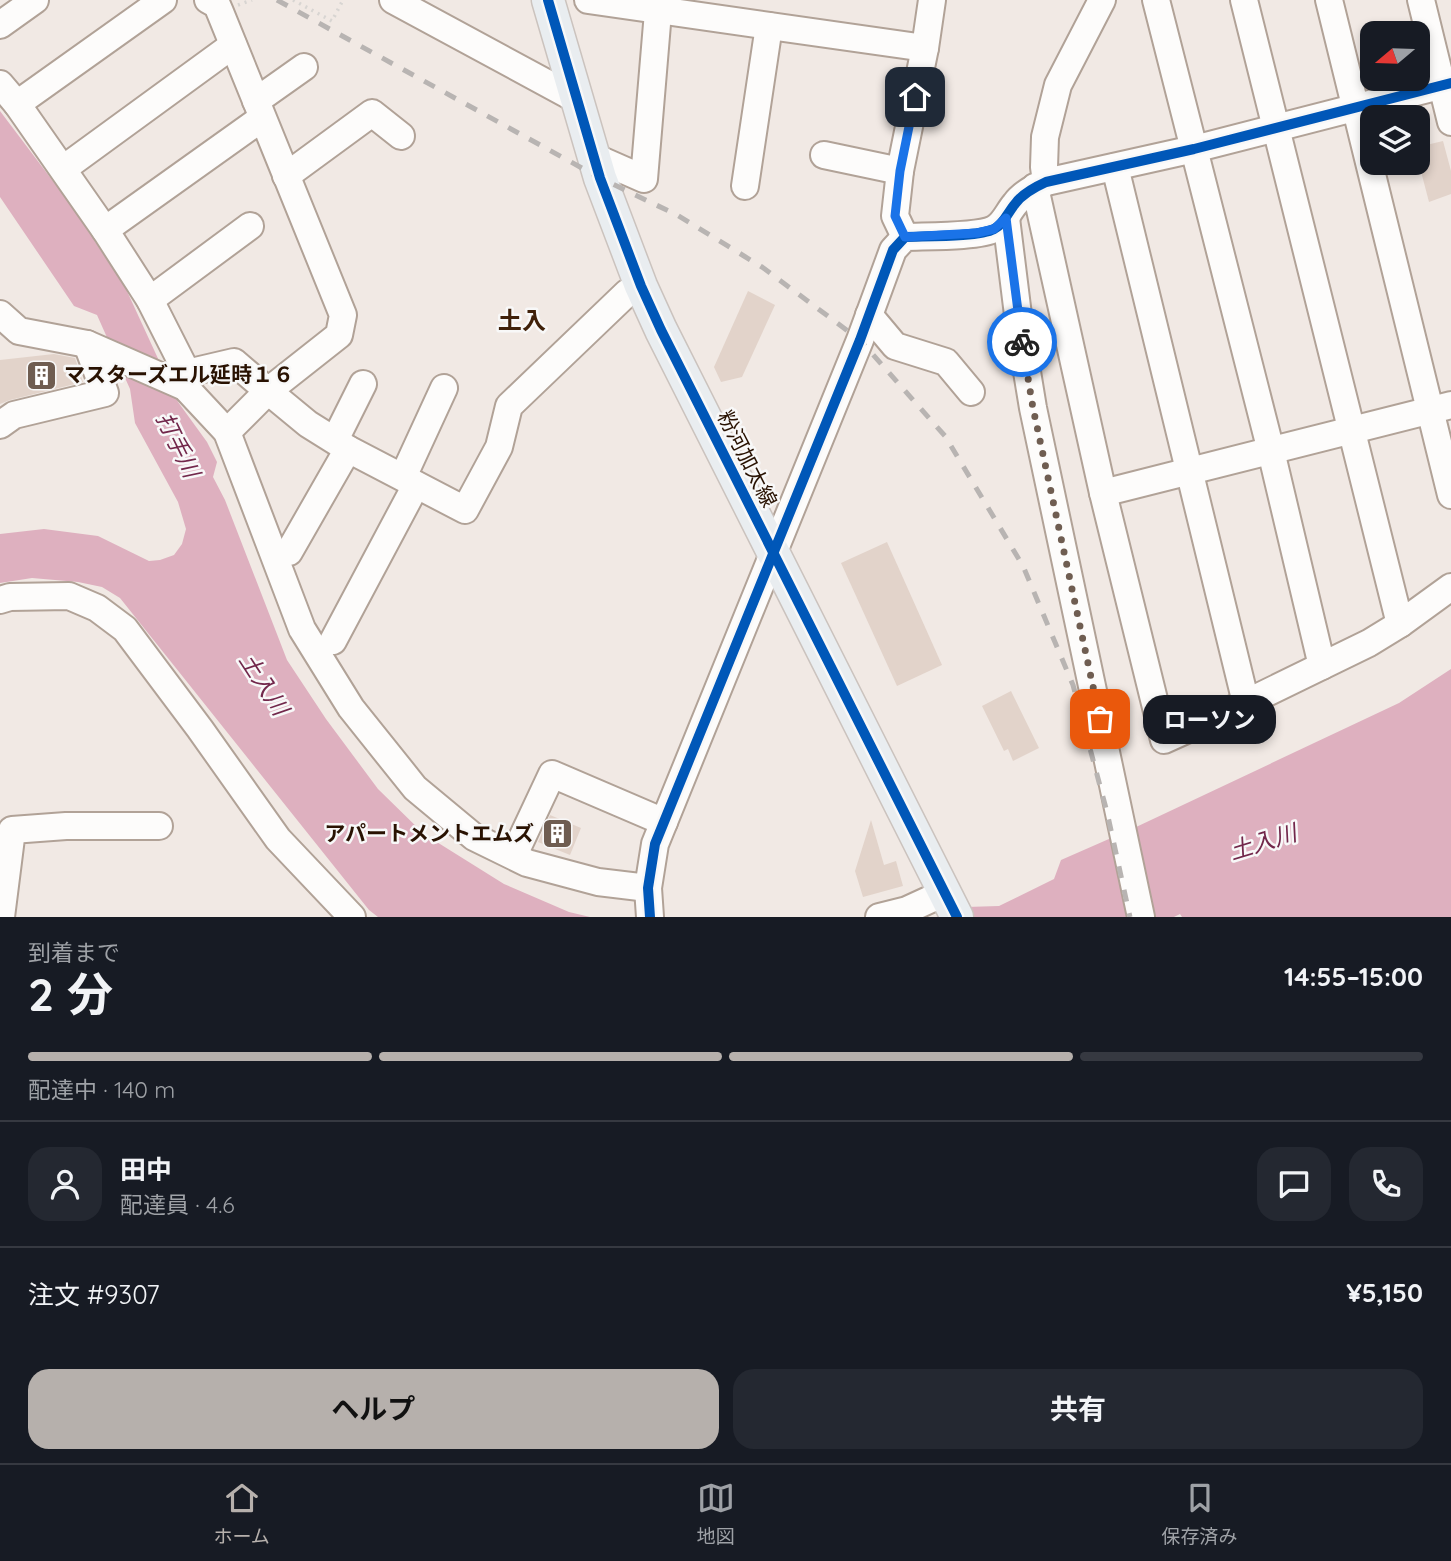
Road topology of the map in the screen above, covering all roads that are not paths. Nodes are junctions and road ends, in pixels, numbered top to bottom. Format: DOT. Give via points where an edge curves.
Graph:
graph roads {
  1 [pos="34,0"];
  2 [pos="163,0"];
  3 [pos="208,0"];
  4 [pos="393,0"];
  5 [pos="588,0"];
  6 [pos="932,0"];
  7 [pos="1102,0"];
  8 [pos="1156,0"];
  9 [pos="1244,0"];
  10 [pos="1329,0"];
  11 [pos="1421,0"];
  12 [pos="554,1"];
  13 [pos="659,5"];
  14 [pos="0,25"];
  15 [pos="769,26"];
  16 [pos="233,45"];
  17 [pos="925,48"];
  18 [pos="304,67"];
  19 [pos="0,84"];
  20 [pos="1446,84"];
  21 [pos="576,99"];
  22 [pos="17,104"];
  23 [pos="1356,108"];
  24 [pos="259,109"];
  25 [pos="1451,122"];
  26 [pos="1277,128"];
  27 [pos="401,136"];
  28 [pos="1194,149"];
  29 [pos="824,155"];
  30 [pos="594,157"];
  31 [pos="1115,167"];
  32 [pos="63,169"];
  33 [pos="900,171"];
  34 [pos="286,176"];
  35 [pos="1040,184"];
  36 [pos="745,186"];
  37 [pos="1006,218"];
  38 [pos="250,226"];
  39 [pos="106,230"];
  40 [pos="905,237"];
  41 [pos="641,286"];
  42 [pos="150,300"];
  43 [pos="0,314"];
  44 [pos="869,315"];
  45 [pos="87,344"];
  46 [pos="181,381"];
  47 [pos="363,384"];
  48 [pos="444,388"];
  49 [pos="268,391"];
  50 [pos="971,392"];
  51 [pos="1440,408"];
  52 [pos="0,425"];
  53 [pos="1351,429"];
  54 [pos="227,432"];
  55 [pos="342,444"];
  56 [pos="1271,452"];
  57 [pos="1189,471"];
  58 [pos="410,481"];
  59 [pos="1103,493"];
  60 [pos="1451,495"];
  61 [pos="289,552"];
  62 [pos="772,553"];
  63 [pos="1451,587"];
  64 [pos="0,600"];
  65 [pos="1400,624"];
  66 [pos="333,641"];
  67 [pos="1322,666"];
  68 [pos="1247,703"];
  69 [pos="664,822"];
  70 [pos="159,827"];
  71 [pos="514,855"];
  72 [pos="648,888"];
  73 [pos="951,905"];
  74 [pos="1,917"];
  75 [pos="352,917"];
  76 [pos="650,917"];
  77 [pos="879,917"];
  78 [pos="1141,917"];
  1 -- 14 [label="street"];
  2 -- 22 [label="street"];
  3 -- 16 [label="street" via="217,5"];
  4 -- 21 [label="street"];
  5 -- 13 [label="street"];
  6 -- 17 [label="street"];
  7 -- 35 [label="street" via="1058,85"];
  8 -- 28 [label="street"];
  9 -- 26 [label="street"];
  10 -- 23 [label="street"];
  11 -- 20 [label="street"];
  12 -- 21 [label="main road, 粉河加太線"];
  13 -- 15 [label="street"];
  13 -- 30 [label="street" via="644,179"];
  15 -- 17 [label="street"];
  15 -- 36 [label="street"];
  16 -- 24 [label="street"];
  16 -- 32 [label="street"];
  17 -- 33 [label="street"];
  18 -- 24 [label="street"];
  19 -- 22 [label="street"];
  20 -- 23 [label="street"];
  20 -- 25 [label="street"];
  21 -- 30 [label="main road, 粉河加太線"];
  22 -- 32 [label="street"];
  23 -- 26 [label="street"];
  23 -- 51 [label="street"];
  24 -- 34 [label="street"];
  24 -- 39 [label="street"];
  26 -- 28 [label="street"];
  26 -- 53 [label="street"];
  27 -- 34 [label="street" via="372,113"];
  28 -- 31 [label="street"];
  28 -- 56 [label="street"];
  29 -- 33 [label="street"];
  30 -- 41 [label="main road, 粉河加太線"];
  31 -- 35 [label="street"];
  31 -- 57 [label="street"];
  32 -- 39 [label="street"];
  33 -- 40 [label="street" via="895,216"];
  34 -- 49 [label="street" via="343,315 339,335"];
  35 -- 37 [label="street" via="1016,202"];
  35 -- 59 [label="street"];
  37 -- 40 [label="street" via="994,229 977,233"];
  37 -- 78 [label="street" via="1033,408"];
  38 -- 42 [label="street"];
  39 -- 42 [label="street"];
  40 -- 44 [label="street" via="893,250"];
  41 -- 58 [label="street" via="628,293 509,407 499,447 465,510"];
  41 -- 62 [label="main road, 粉河加太線"];
  42 -- 46 [label="street"];
  43 -- 45 [label="street" via="19,331"];
  44 -- 50 [label="street" via="895,346 946,362"];
  44 -- 62 [label="street"];
  45 -- 46 [label="street"];
  45 -- 52 [label="street" via="106,393 14,415"];
  46 -- 49 [label="street" via="234,362"];
  46 -- 54 [label="street"];
  47 -- 55 [label="street"];
  48 -- 58 [label="street"];
  49 -- 54 [label="street"];
  49 -- 55 [label="street" via="308,424"];
  51 -- 53 [label="street"];
  51 -- 60 [label="street"];
  53 -- 56 [label="street"];
  53 -- 65 [label="street"];
  54 -- 71 [label="street" via="303,629 351,708 415,788 474,837"];
  55 -- 58 [label="street"];
  55 -- 61 [label="street"];
  56 -- 57 [label="street"];
  56 -- 67 [label="street"];
  57 -- 59 [label="street"];
  57 -- 68 [label="street"];
  58 -- 66 [label="street"];
  59 -- 68 [label="street" via="1164,740"];
  62 -- 69 [label="street"];
  62 -- 73 [label="main road, 粉河加太線"];
  63 -- 65 [label="street"];
  64 -- 75 [label="street" via="69,596 97,608 125,629 278,839"];
  65 -- 67 [label="street"];
  67 -- 68 [label="street"];
  69 -- 71 [label="street" via="552,774"];
  69 -- 72 [label="street" via="655,844"];
  70 -- 74 [label="street" via="12,830"];
  71 -- 72 [label="street" via="527,863 598,882"];
  72 -- 76 [label="street"];
  73 -- 77 [label="street"];
}
